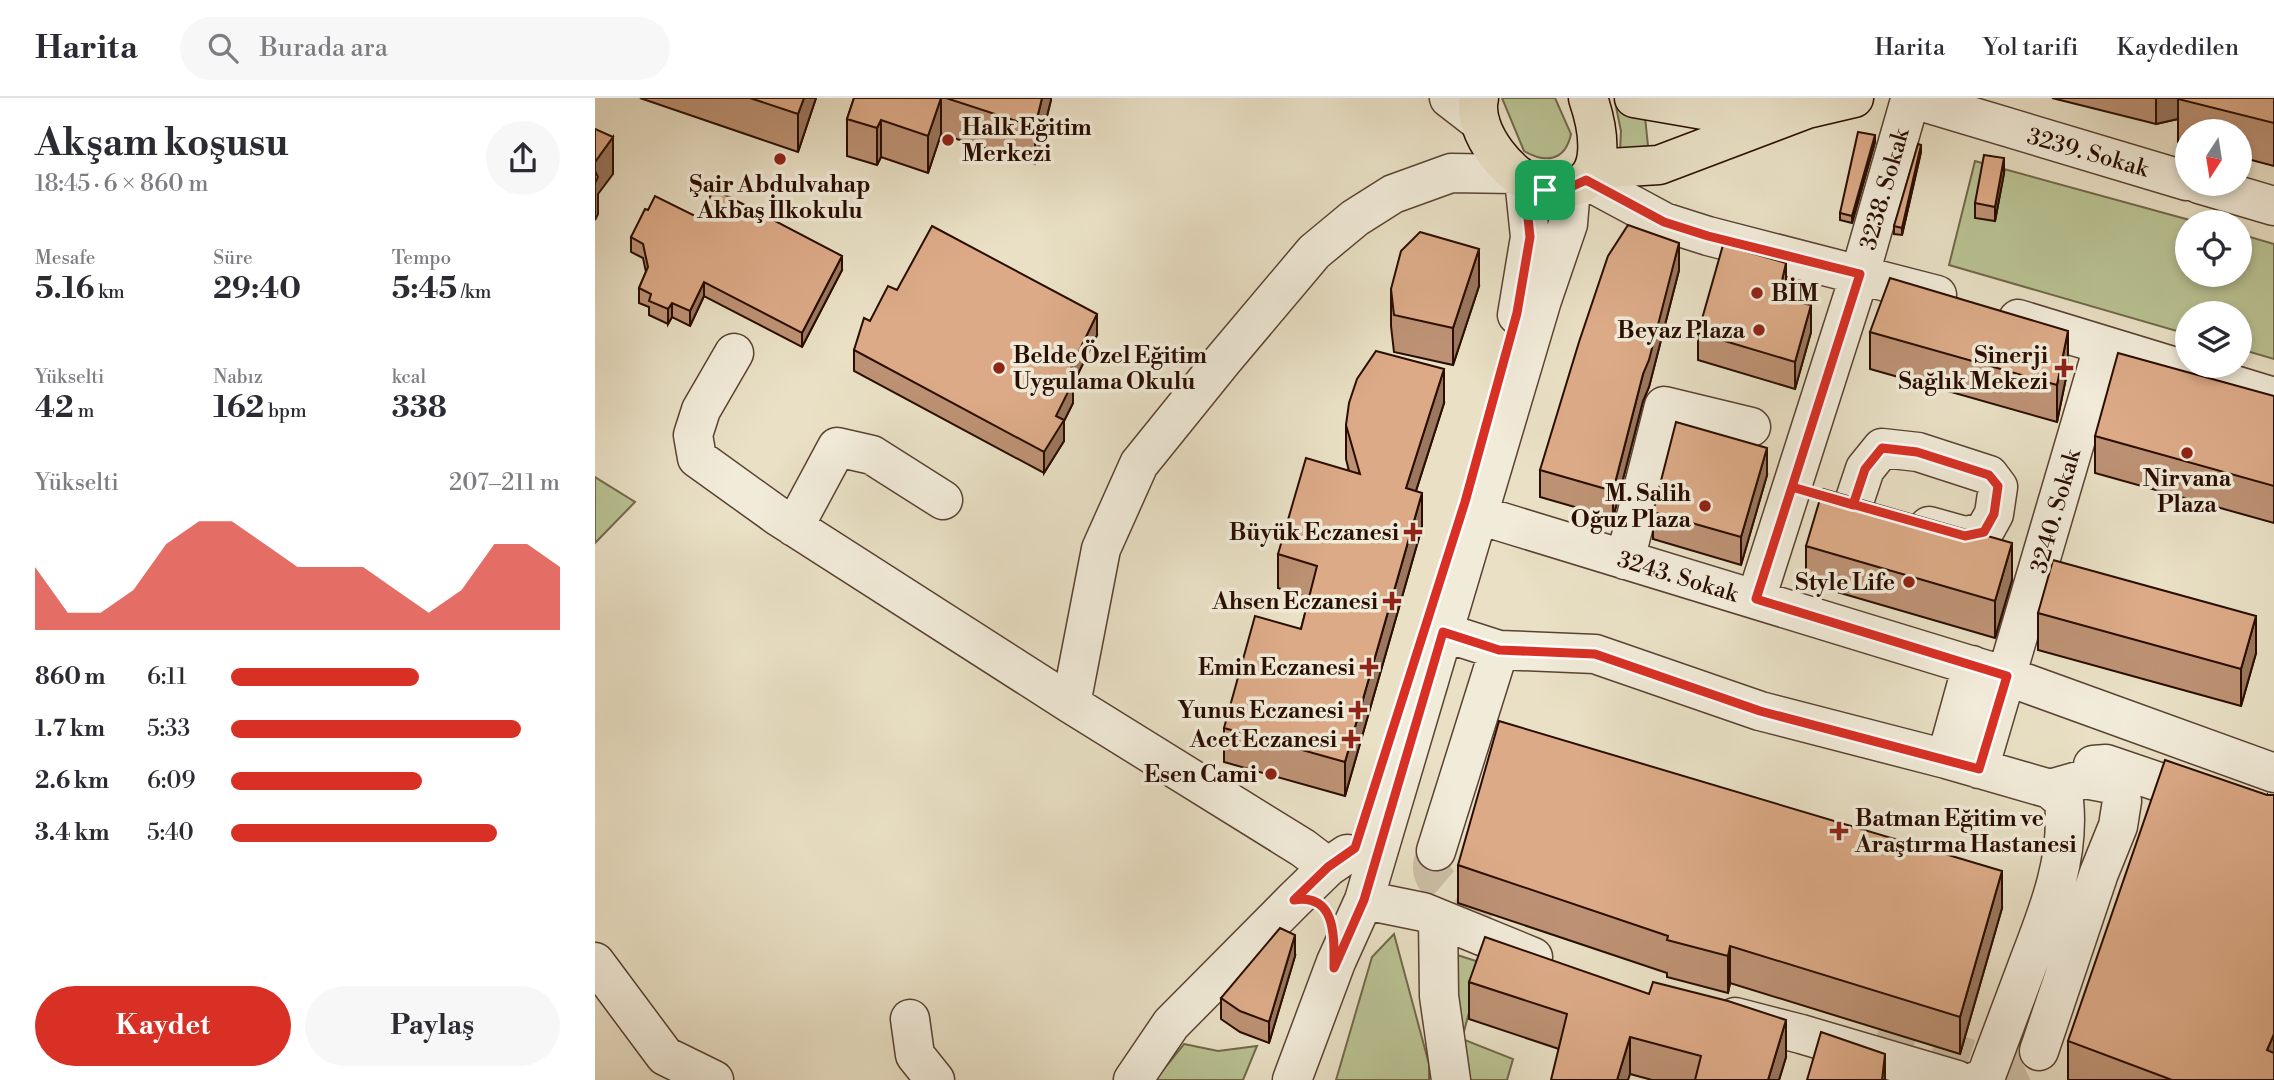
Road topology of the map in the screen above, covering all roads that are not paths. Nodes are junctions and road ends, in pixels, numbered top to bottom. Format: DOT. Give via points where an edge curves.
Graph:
graph roads {
  1 [pos="1450,98"];
  2 [pos="1588,98"];
  3 [pos="1635,98"];
  4 [pos="1765,98"];
  5 [pos="1854,98"];
  6 [pos="1910,99"];
  7 [pos="1479,110"];
  8 [pos="1519,176"];
  9 [pos="2175,176"];
  10 [pos="1584,179"];
  11 [pos="2240,196"];
  12 [pos="2274,206"];
  13 [pos="1860,274"];
  14 [pos="2103,347"];
  15 [pos="734,353"];
  16 [pos="2274,397"];
  17 [pos="1751,427"];
  18 [pos="1792,487"];
  19 [pos="943,500"];
  20 [pos="1853,505"];
  21 [pos="1479,516"];
  22 [pos="786,522"];
  23 [pos="1625,560"];
  24 [pos="1756,599"];
  25 [pos="1443,632"];
  26 [pos="1499,650"];
  27 [pos="1989,670"];
  28 [pos="1071,704"];
  29 [pos="2271,763"];
  30 [pos="1963,764"];
  31 [pos="2037,785"];
  32 [pos="2274,821"];
  33 [pos="1436,851"];
  34 [pos="1342,858"];
  35 [pos="1294,900"];
  36 [pos="1364,900"];
  37 [pos="1438,919"];
  38 [pos="595,962"];
  39 [pos="1334,968"];
  40 [pos="1561,968"];
  41 [pos="1706,1010"];
  42 [pos="910,1019"];
  43 [pos="2039,1051"];
  44 [pos="714,1080"];
  45 [pos="935,1080"];
  46 [pos="1133,1080"];
  47 [pos="1292,1080"];
  48 [pos="1451,1080"];
  49 [pos="1957,1080"];
  50 [pos="1978,1080"];
  1 -- 7 [label="street"];
  2 -- 10 [label="main road" via="1598,147"];
  3 -- 4 [label="main road" via="1715,112"];
  5 -- 10 [label="main road" via="1807,109 1659,165"];
  6 -- 9 [label="street, 3239. Sokak"];
  6 -- 13 [label="street, 3238. Sokak"];
  7 -- 8 [label="main road" via="1495,152"];
  8 -- 10 [label="main road" via="1545,190"];
  8 -- 28 [label="street" via="1451,173 1393,194 1314,252 1139,464 1101,549"];
  8 -- 34 [label="street" via="1530,237 1517,313 1465,502"];
  10 -- 13 [label="street" via="1664,222"];
  10 -- 21 [label="street" via="1542,300"];
  11 -- 12 [label="street"];
  13 -- 14 [label="street"];
  13 -- 18 [label="street, 3238. Sokak"];
  14 -- 16 [label="street"];
  14 -- 27 [label="street, 3240. Sokak"];
  15 -- 22 [label="street" via="701,410 693,435 697,458"];
  17 -- 23 [label="street" via="1664,406"];
  18 -- 20 [label="street"];
  18 -- 24 [label="street, 3238. Sokak"];
  19 -- 22 [label="street" via="872,454 837,447"];
  21 -- 23 [label="street, 3243. Sokak"];
  21 -- 25 [label="street"];
  22 -- 28 [label="street"];
  23 -- 24 [label="street, 3243. Sokak"];
  24 -- 27 [label="street, 3243. Sokak"];
  25 -- 26 [label="street"];
  25 -- 36 [label="street"];
  26 -- 30 [label="street" via="1595,654 1760,711"];
  26 -- 33 [label="street"];
  27 -- 29 [label="street, 3243. Sokak"];
  27 -- 30 [label="street, 3240. Sokak"];
  28 -- 34 [label="street" via="1303,848"];
  30 -- 31 [label="street"];
  31 -- 32 [label="street" via="2048,769 2106,764"];
  31 -- 43 [label="street" via="2085,779 2117,785 2122,801 2118,826"];
  31 -- 50 [label="street" via="2064,802 2062,861 1986,1076"];
  34 -- 35 [label="street"];
  34 -- 36 [label="street" via="1352,868"];
  35 -- 39 [label="street" via="1319,902 1329,916"];
  35 -- 46 [label="street" via="1171,1024"];
  36 -- 37 [label="street"];
  36 -- 39 [label="street"];
  37 -- 40 [label="street"];
  37 -- 48 [label="street" via="1439,996"];
  38 -- 44 [label="street" via="665,1056"];
  39 -- 47 [label="street"];
  41 -- 49 [label="street"];
  42 -- 45 [label="street" via="915,1055"];
}
